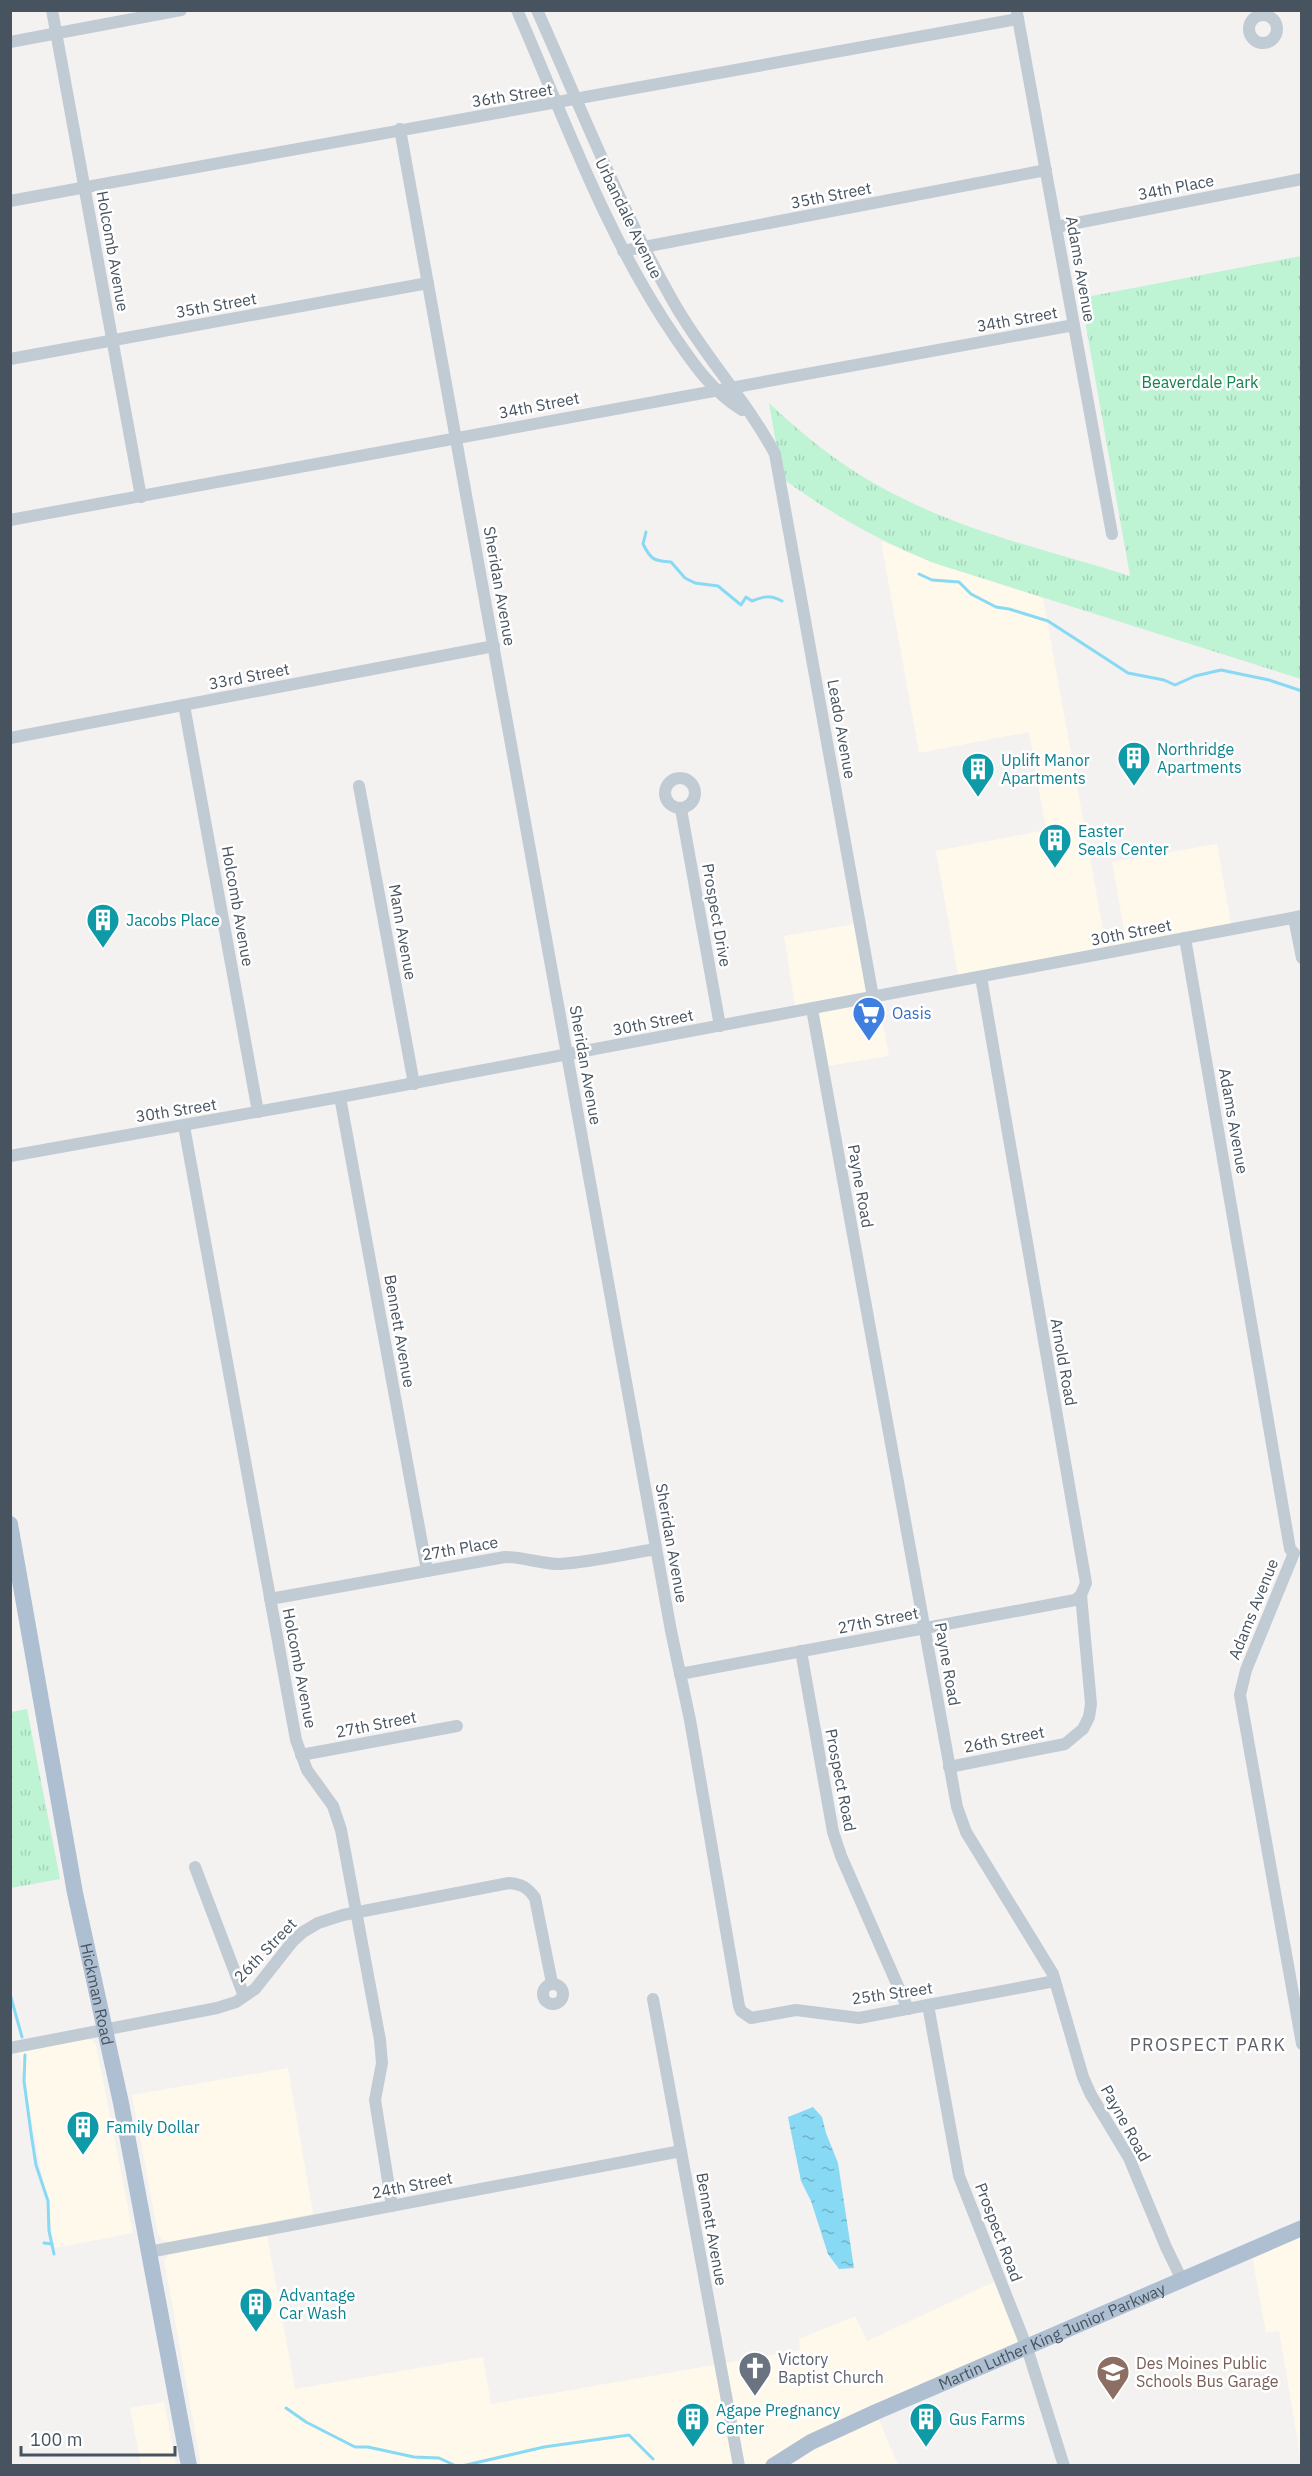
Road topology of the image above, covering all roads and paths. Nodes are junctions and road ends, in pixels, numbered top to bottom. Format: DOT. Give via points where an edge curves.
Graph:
graph roads {
  1 [pos="52,10"];
  2 [pos="181,10"];
  3 [pos="517,10"];
  4 [pos="537,10"];
  5 [pos="1018,15"];
  6 [pos="56,34"];
  7 [pos="10,42"];
  8 [pos="578,100"];
  9 [pos="558,104"];
  10 [pos="400,129"];
  11 [pos="1046,170"];
  12 [pos="1302,179"];
  13 [pos="84,188"];
  14 [pos="10,201"];
  15 [pos="1056,226"];
  16 [pos="644,247"];
  17 [pos="623,251"];
  18 [pos="428,283"];
  19 [pos="1074,325"];
  20 [pos="112,341"];
  21 [pos="10,359"];
  22 [pos="731,387"];
  23 [pos="716,390"];
  24 [pos="748,414"];
  25 [pos="456,438"];
  26 [pos="777,466"];
  27 [pos="141,497"];
  28 [pos="10,520"];
  29 [pos="1112,534"];
  30 [pos="494,646"];
  31 [pos="184,705"];
  32 [pos="10,738"];
  33 [pos="359,786"];
  34 [pos="681,809"];
  35 [pos="1298,917"];
  36 [pos="1185,938"];
  37 [pos="1301,957"];
  38 [pos="981,977"];
  39 [pos="873,997"];
  40 [pos="812,1009"];
  41 [pos="720,1026"];
  42 [pos="567,1055"];
  43 [pos="414,1084"];
  44 [pos="340,1098"];
  45 [pos="258,1113"];
  46 [pos="184,1126"];
  47 [pos="10,1156"];
  48 [pos="10,1524"];
  49 [pos="656,1549"];
  50 [pos="1298,1554"];
  51 [pos="427,1571"];
  52 [pos="1082,1595"];
  53 [pos="270,1599"];
  54 [pos="924,1628"];
  55 [pos="801,1651"];
  56 [pos="680,1674"];
  57 [pos="457,1726"];
  58 [pos="1065,1744"];
  59 [pos="301,1755"];
  60 [pos="949,1767"];
  61 [pos="195,1867"];
  62 [pos="357,1913"];
  63 [pos="1055,1981"];
  64 [pos="552,1983"];
  65 [pos="244,1996"];
  66 [pos="653,1999"];
  67 [pos="928,2005"];
  68 [pos="739,2006"];
  69 [pos="908,2009"];
  70 [pos="105,2030"];
  71 [pos="1302,2044"];
  72 [pos="10,2048"];
  73 [pos="681,2151"];
  74 [pos="392,2206"];
  75 [pos="1302,2228"];
  76 [pos="149,2252"];
  77 [pos="1182,2280"];
  78 [pos="1027,2348"];
  79 [pos="189,2466"];
  80 [pos="739,2466"];
  81 [pos="773,2466"];
  82 [pos="1064,2466"];
  1 -- 6 [label="street, Holcomb Avenue"];
  2 -- 6 [label="street"];
  3 -- 9 [label="street, Urbandale Avenue"];
  4 -- 8 [label="street, Urbandale Avenue"];
  5 -- 8 [label="street, 36th Street"];
  5 -- 11 [label="street, Adams Avenue"];
  6 -- 7 [label="street"];
  6 -- 13 [label="street, Holcomb Avenue"];
  8 -- 9 [label="street, 36th Street"];
  8 -- 16 [label="street, Urbandale Avenue"];
  9 -- 10 [label="street, 36th Street"];
  9 -- 17 [label="street, Urbandale Avenue"];
  10 -- 13 [label="street, 36th Street"];
  10 -- 18 [label="street, Sheridan Avenue"];
  11 -- 15 [label="street, Adams Avenue"];
  11 -- 16 [label="street, 35th Street"];
  12 -- 15 [label="street, 34th Place"];
  13 -- 14 [label="street, 36th Street"];
  13 -- 20 [label="street, Holcomb Avenue"];
  15 -- 19 [label="street, Adams Avenue"];
  16 -- 17 [label="street, 35th Street"];
  16 -- 22 [label="street, Urbandale Avenue" via="680,313"];
  17 -- 23 [label="street, Urbandale Avenue" via="657,310"];
  18 -- 20 [label="street, 35th Street"];
  18 -- 25 [label="street, Sheridan Avenue"];
  19 -- 22 [label="street, 34th Street"];
  19 -- 29 [label="street, Adams Avenue"];
  20 -- 21 [label="street, 35th Street"];
  20 -- 27 [label="street, Holcomb Avenue"];
  22 -- 23 [label="street, 34th Street"];
  22 -- 24 [label="street, Urbandale Avenue"];
  23 -- 24 [label="street, Urbandale Avenue"];
  23 -- 25 [label="street, 34th Street"];
  24 -- 26 [label="street, Urbandale Avenue" via="763,432"];
  25 -- 27 [label="street, 34th Street"];
  25 -- 30 [label="street, Sheridan Avenue"];
  26 -- 39 [label="street, Leado Avenue"];
  27 -- 28 [label="street, 34th Street"];
  30 -- 31 [label="street, 33rd Street"];
  30 -- 42 [label="street, Sheridan Avenue"];
  31 -- 32 [label="street, 33rd Street"];
  31 -- 45 [label="street, Holcomb Avenue"];
  33 -- 43 [label="street, Mann Avenue"];
  34 -- 41 [label="street, Prospect Drive"];
  35 -- 36 [label="street, 30th Street"];
  35 -- 37 [label="street"];
  36 -- 38 [label="street, 30th Street"];
  36 -- 50 [label="street, Adams Avenue" via="1290,1549"];
  38 -- 39 [label="street, 30th Street"];
  38 -- 52 [label="street, Arnold Road" via="1086,1583"];
  39 -- 40 [label="street, 30th Street"];
  40 -- 41 [label="street, 30th Street"];
  40 -- 54 [label="street, Payne Road"];
  41 -- 42 [label="street, 30th Street"];
  42 -- 43 [label="street, 30th Street"];
  42 -- 49 [label="street, Sheridan Avenue"];
  43 -- 44 [label="street, 30th Street"];
  44 -- 45 [label="street, 30th Street"];
  44 -- 51 [label="street, Bennett Avenue"];
  45 -- 46 [label="street, 30th Street"];
  46 -- 47 [label="street, 30th Street"];
  46 -- 53 [label="street, Holcomb Avenue"];
  48 -- 70 [label="main road, Hickman Road" via="75,1893"];
  49 -- 51 [label="street, 27th Place" via="560,1564 505,1557"];
  49 -- 56 [label="street, Sheridan Avenue"];
  50 -- 71 [label="street, Adams Avenue" via="1246,1670 1240,1695"];
  51 -- 53 [label="street, 27th Place"];
  52 -- 54 [label="street, 27th Street" via="1075,1600"];
  52 -- 58 [label="street, Arnold Road" via="1091,1704 1083,1729"];
  53 -- 59 [label="street, Holcomb Avenue"];
  54 -- 55 [label="street, 27th Street"];
  54 -- 60 [label="street, Payne Road"];
  55 -- 56 [label="street, 27th Street"];
  55 -- 69 [label="street, Prospect Road" via="833,1832"];
  56 -- 68 [label="street, Sheridan Avenue"];
  57 -- 59 [label="street, 27th Street"];
  58 -- 60 [label="street, 26th Street"];
  59 -- 62 [label="street, Holcomb Avenue" via="333,1806"];
  60 -- 63 [label="street, Payne Road" via="966,1832"];
  61 -- 65 [label="street"];
  62 -- 64 [label="street, 26th Street" via="519,1884 535,1898"];
  62 -- 65 [label="street, 26th Street" via="318,1923 303,1932 255,1989"];
  62 -- 74 [label="street, Holcomb Avenue" via="380,2040 382,2063 375,2100"];
  63 -- 67 [label="street, 25th Street"];
  63 -- 77 [label="street, Payne Road" via="1083,2077 1129,2158"];
  65 -- 70 [label="street, 26th Street" via="218,2008"];
  66 -- 73 [label="street, Bennett Avenue"];
  67 -- 69 [label="street, 25th Street"];
  67 -- 78 [label="street, Prospect Road" via="959,2176"];
  68 -- 69 [label="street, 25th Street" via="746,2016 757,2018 796,2010 859,2018"];
  70 -- 72 [label="street, 26th Street"];
  70 -- 76 [label="main road, Hickman Road"];
  73 -- 74 [label="street, 24th Street"];
  73 -- 80 [label="street, Bennett Avenue"];
  74 -- 76 [label="street, 24th Street"];
  75 -- 77 [label="main road, Martin Luther King Junior Parkway"];
  76 -- 79 [label="main road, Hickman Road"];
  77 -- 78 [label="main road, Martin Luther King Junior Parkway"];
  78 -- 81 [label="main road, Martin Luther King Junior Parkway" via="811,2442"];
  78 -- 82 [label="street, Prospect Road"];
}
